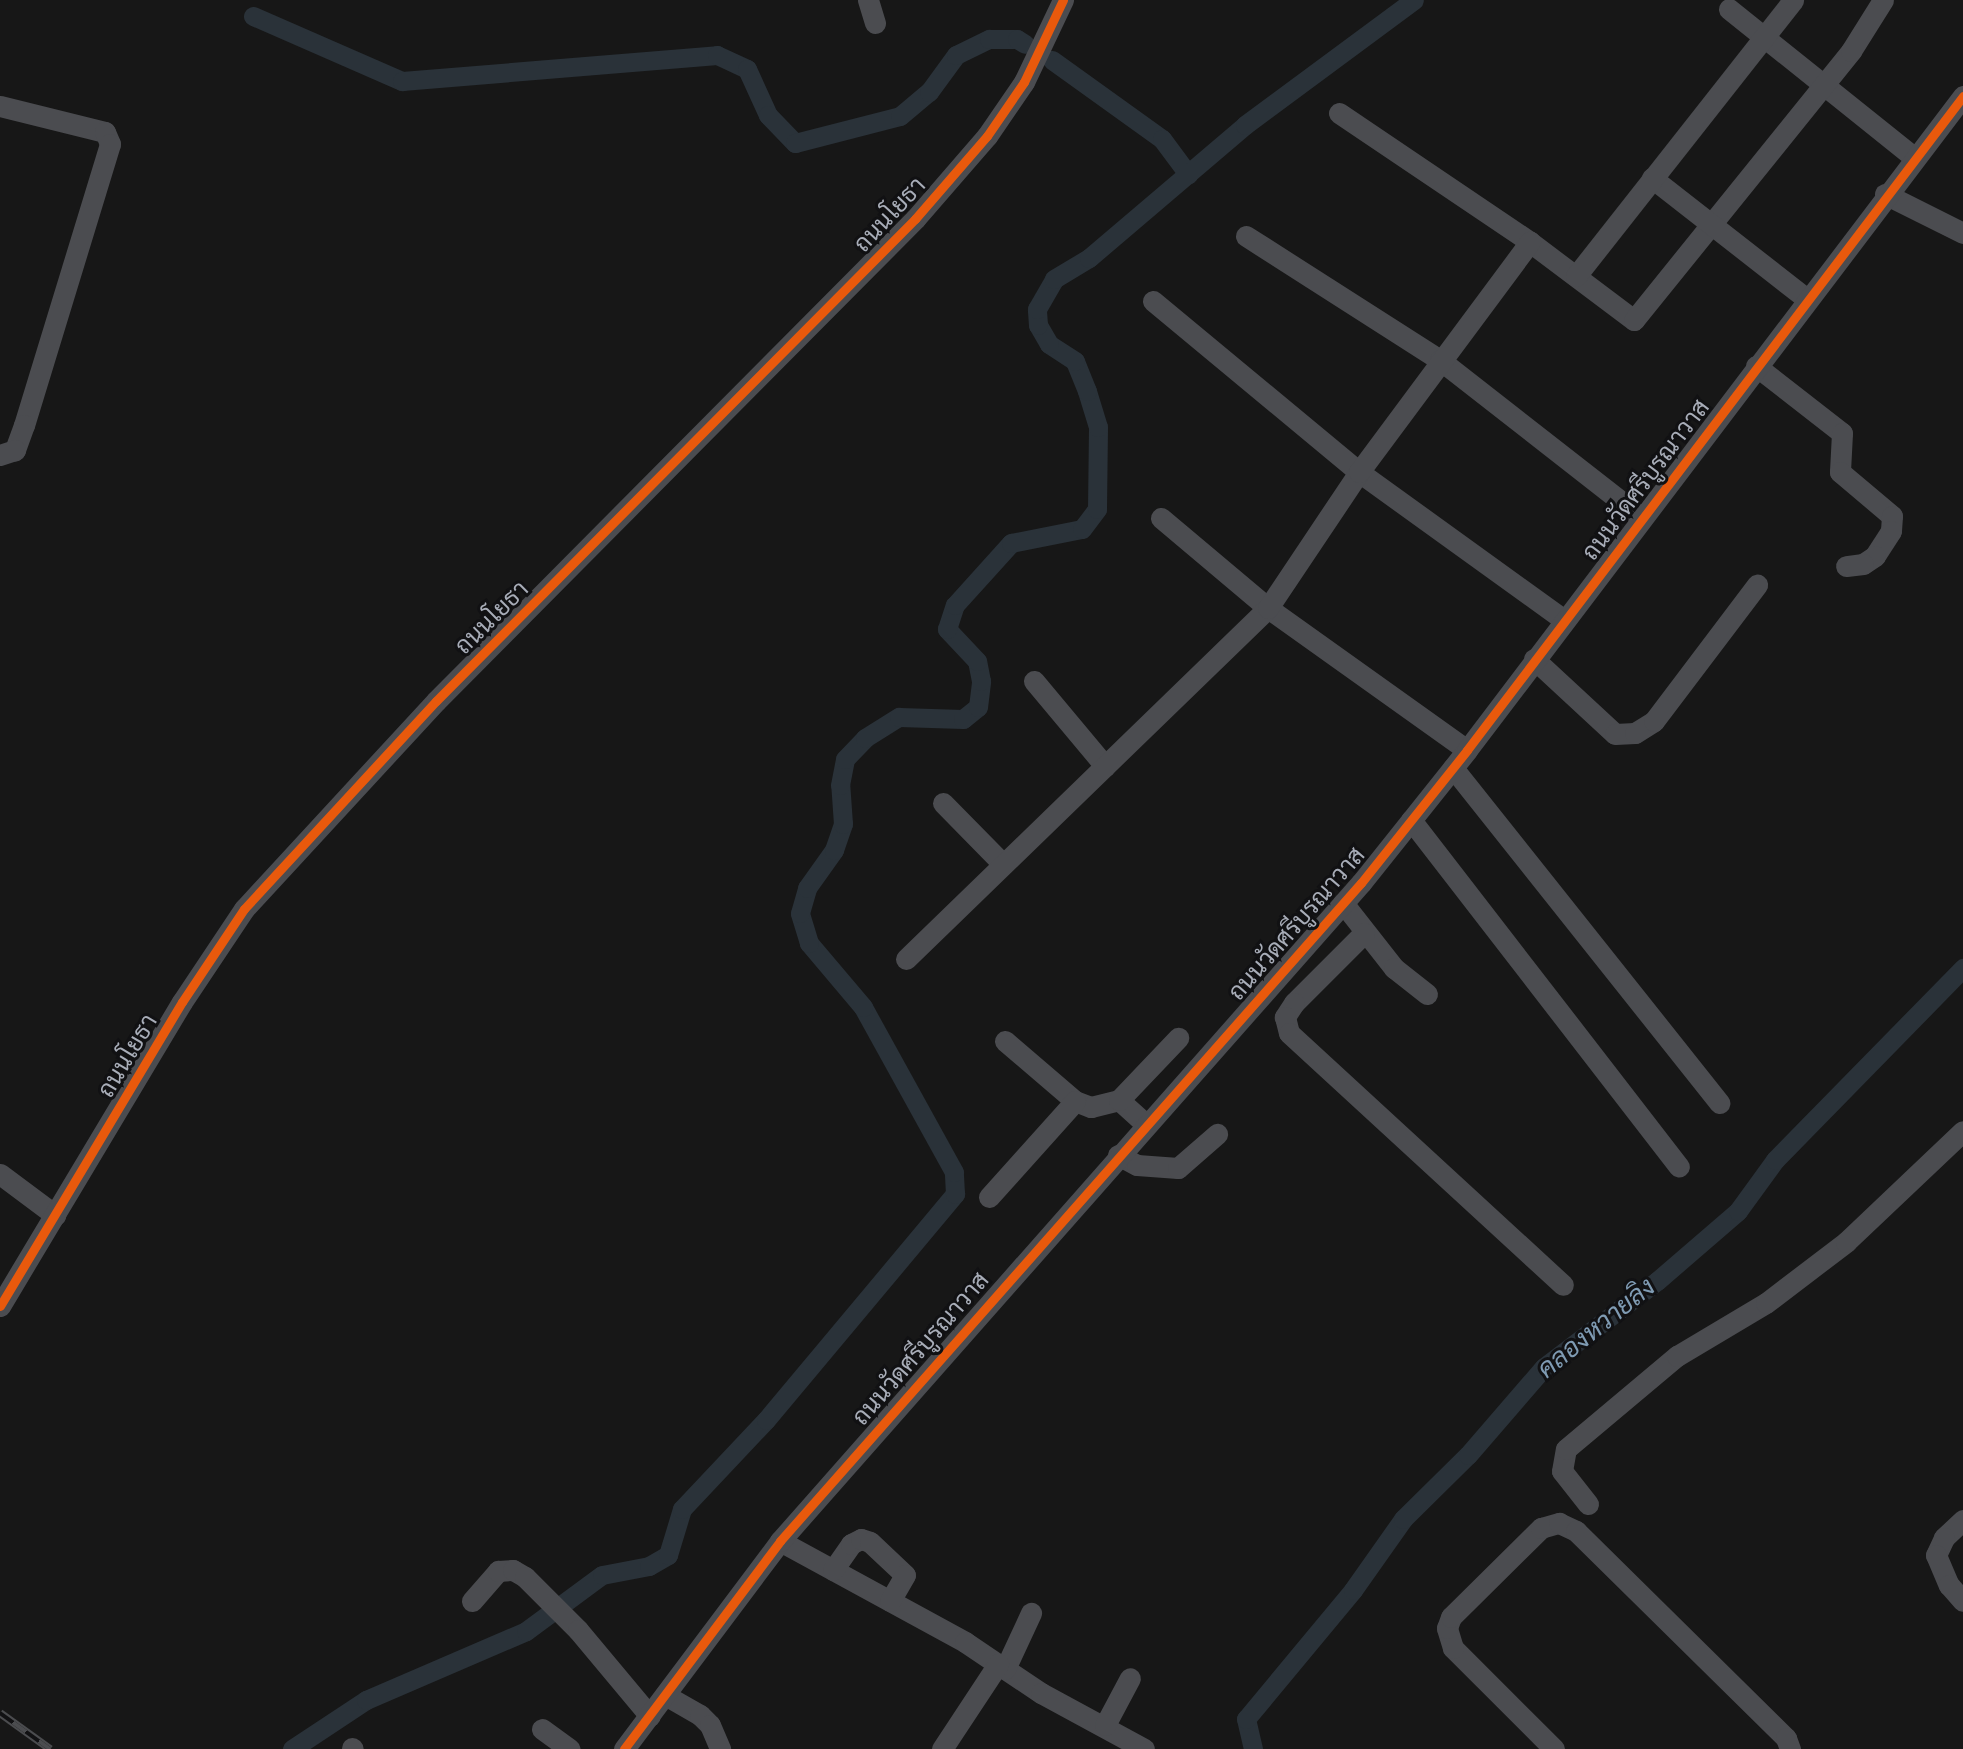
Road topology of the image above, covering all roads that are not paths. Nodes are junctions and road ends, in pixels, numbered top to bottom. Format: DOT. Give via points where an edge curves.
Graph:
graph roads {
  1 [pos="869,0"];
  2 [pos="1063,0"];
  3 [pos="1793,0"];
  4 [pos="1883,0"];
  5 [pos="1729,9"];
  6 [pos="875,23"];
  7 [pos="1762,37"];
  8 [pos="1824,86"];
  9 [pos="1963,96"];
  10 [pos="0,106"];
  11 [pos="1339,113"];
  12 [pos="1914,157"];
  13 [pos="1651,178"];
  14 [pos="1885,194"];
  15 [pos="1713,226"];
  16 [pos="1963,233"];
  17 [pos="1246,236"];
  18 [pos="1530,242"];
  19 [pos="1576,276"];
  20 [pos="1807,299"];
  21 [pos="1153,301"];
  22 [pos="1440,360"];
  23 [pos="1756,366"];
  24 [pos="0,455"];
  25 [pos="1359,472"];
  26 [pos="1161,518"];
  27 [pos="1642,518"];
  28 [pos="1846,566"];
  29 [pos="1757,585"];
  30 [pos="1268,608"];
  31 [pos="1564,620"];
  32 [pos="1534,659"];
  33 [pos="1034,681"];
  34 [pos="1467,750"];
  35 [pos="1105,766"];
  36 [pos="1453,768"];
  37 [pos="943,803"];
  38 [pos="1411,820"];
  39 [pos="1003,864"];
  40 [pos="1343,903"];
  41 [pos="1364,933"];
  42 [pos="906,958"];
  43 [pos="1427,994"];
  44 [pos="1178,1038"];
  45 [pos="1005,1041"];
  46 [pos="1119,1100"];
  47 [pos="1074,1101"];
  48 [pos="1719,1103"];
  49 [pos="1146,1124"];
  50 [pos="1963,1131"];
  51 [pos="1217,1134"];
  52 [pos="1118,1155"];
  53 [pos="1679,1167"];
  54 [pos="0,1174"];
  55 [pos="989,1197"];
  56 [pos="55,1215"];
  57 [pos="1563,1284"];
  58 [pos="0,1306"];
  59 [pos="1588,1504"];
  60 [pos="1963,1520"];
  61 [pos="780,1541"];
  62 [pos="833,1570"];
  63 [pos="471,1601"];
  64 [pos="890,1601"];
  65 [pos="1963,1601"];
  66 [pos="1031,1613"];
  67 [pos="1002,1667"];
  68 [pos="1130,1678"];
  69 [pos="665,1695"];
  70 [pos="650,1716"];
  71 [pos="1105,1725"];
  72 [pos="542,1729"];
  73 [pos="570,1749"];
  74 [pos="624,1749"];
  75 [pos="720,1749"];
  76 [pos="942,1749"];
  77 [pos="1144,1749"];
  78 [pos="1554,1749"];
  79 [pos="1790,1749"];
  1 -- 6 [label="street"];
  2 -- 56 [label="street, ถนนโยธา" via="1024,82 987,136 915,219 436,701 244,909 182,1002"];
  3 -- 7 [label="street"];
  4 -- 8 [label="street"];
  5 -- 7 [label="street"];
  7 -- 8 [label="street"];
  7 -- 13 [label="street"];
  8 -- 12 [label="street"];
  8 -- 15 [label="street"];
  9 -- 12 [label="street, ถนนวัดศรีบูรณาวาส"];
  10 -- 24 [label="street" via="105,132 110,144 24,425 15,450"];
  11 -- 18 [label="street"];
  12 -- 14 [label="street, ถนนวัดศรีบูรณาวาส"];
  13 -- 15 [label="street"];
  13 -- 19 [label="street"];
  14 -- 16 [label="street"];
  14 -- 20 [label="street, ถนนวัดศรีบูรณาวาส"];
  15 -- 19 [label="street" via="1634,320"];
  15 -- 20 [label="street"];
  17 -- 22 [label="street"];
  18 -- 19 [label="street"];
  18 -- 22 [label="street"];
  20 -- 23 [label="street, ถนนวัดศรีบูรณาวาส"];
  21 -- 25 [label="street"];
  22 -- 25 [label="street"];
  22 -- 27 [label="street"];
  23 -- 27 [label="street, ถนนวัดศรีบูรณาวาส"];
  23 -- 28 [label="street" via="1842,433 1840,472 1892,516 1891,531 1875,556 1863,564"];
  25 -- 30 [label="street"];
  25 -- 31 [label="street"];
  26 -- 30 [label="street"];
  27 -- 31 [label="street, ถนนวัดศรีบูรณาวาส"];
  29 -- 32 [label="street" via="1654,721 1635,733 1615,734"];
  30 -- 34 [label="street"];
  30 -- 35 [label="street"];
  31 -- 32 [label="street, ถนนวัดศรีบูรณาวาส"];
  32 -- 34 [label="street, ถนนวัดศรีบูรณาวาส"];
  33 -- 35 [label="street"];
  34 -- 36 [label="street, ถนนวัดศรีบูรณาวาส"];
  35 -- 39 [label="street"];
  36 -- 38 [label="street, ถนนวัดศรีบูรณาวาส"];
  36 -- 48 [label="street"];
  37 -- 39 [label="street"];
  38 -- 40 [label="street, ถนนวัดศรีบูรณาวาส"];
  38 -- 53 [label="street"];
  39 -- 42 [label="street"];
  40 -- 41 [label="street"];
  40 -- 49 [label="street, ถนนวัดศรีบูรณาวาส"];
  41 -- 43 [label="street" via="1394,968"];
  41 -- 57 [label="street" via="1294,1003 1285,1017 1289,1033"];
  44 -- 46 [label="street"];
  45 -- 47 [label="street"];
  46 -- 47 [label="street" via="1091,1107"];
  46 -- 49 [label="street"];
  47 -- 55 [label="street"];
  49 -- 52 [label="street, ถนนวัดศรีบูรณาวาส"];
  50 -- 59 [label="street" via="1846,1242 1766,1303 1677,1356 1566,1449 1562,1471"];
  51 -- 52 [label="street" via="1178,1168 1138,1165"];
  52 -- 61 [label="street, ถนนวัดศรีบูรณาวาส"];
  54 -- 56 [label="street"];
  56 -- 58 [label="street, ถนนโยธา"];
  60 -- 65 [label="street" via="1944,1538 1936,1555 1949,1585"];
  61 -- 62 [label="street"];
  61 -- 69 [label="street, ถนนวัดศรีบูรณาวาส"];
  62 -- 64 [label="street"];
  62 -- 64 [label="street" via="851,1544 861,1539 870,1542 905,1575"];
  63 -- 70 [label="street" via="498,1571 513,1570 571,1623"];
  64 -- 67 [label="street"];
  66 -- 67 [label="street"];
  67 -- 71 [label="street" via="1041,1693"];
  67 -- 76 [label="street"];
  68 -- 71 [label="street"];
  69 -- 70 [label="street, ถนนวัดศรีบูรณาวาส"];
  69 -- 75 [label="street" via="699,1714 710,1725"];
  70 -- 74 [label="street, ถนนวัดศรีบูรณาวาส"];
  71 -- 77 [label="street"];
  72 -- 73 [label="street"];
  78 -- 79 [label="street" via="1453,1648 1447,1628 1451,1617 1541,1528 1559,1524 1577,1531 1786,1738"];
}
